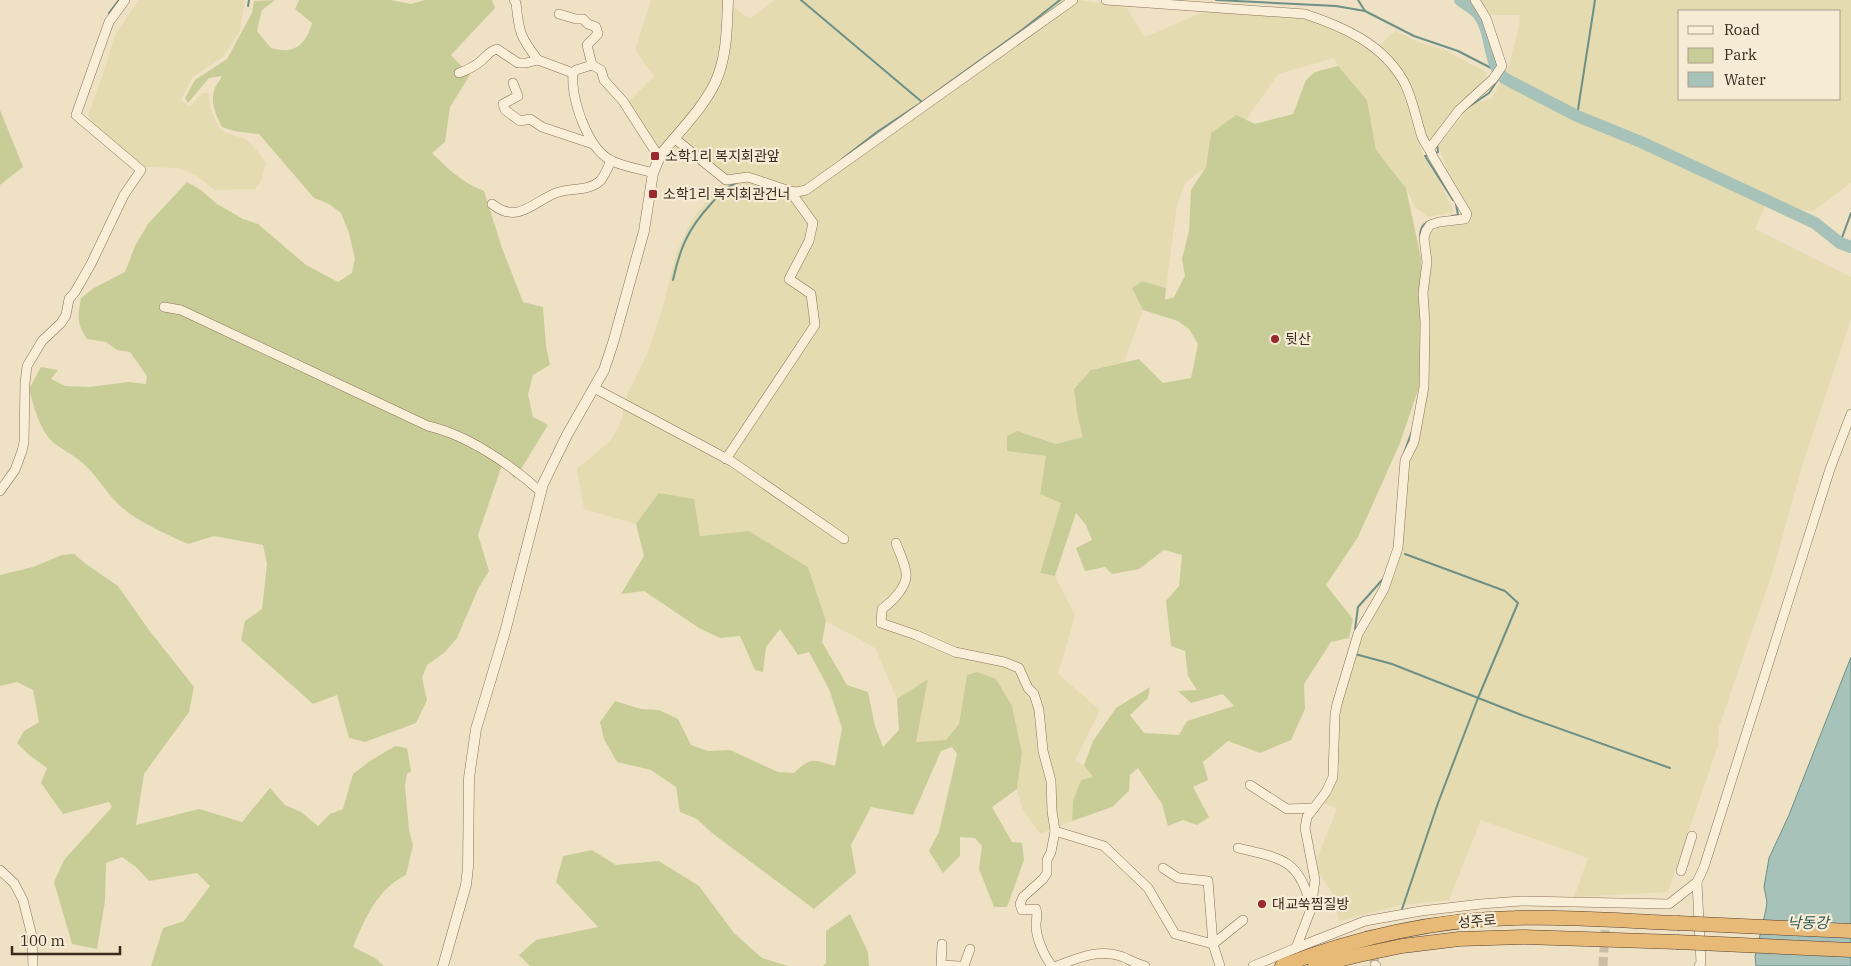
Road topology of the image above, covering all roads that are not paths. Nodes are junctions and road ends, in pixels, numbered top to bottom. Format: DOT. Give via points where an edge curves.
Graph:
graph roads {
  1 [pos="125,0"];
  2 [pos="514,0"];
  3 [pos="728,0"];
  4 [pos="1073,0"];
  5 [pos="1106,0"];
  6 [pos="1475,0"];
  7 [pos="559,14"];
  8 [pos="538,60"];
  9 [pos="592,65"];
  10 [pos="459,73"];
  11 [pos="573,73"];
  12 [pos="513,83"];
  13 [pos="674,138"];
  14 [pos="593,144"];
  15 [pos="1431,153"];
  16 [pos="611,160"];
  17 [pos="657,162"];
  18 [pos="653,174"];
  19 [pos="790,191"];
  20 [pos="492,204"];
  21 [pos="164,307"];
  22 [pos="594,388"];
  23 [pos="1851,414"];
  24 [pos="726,459"];
  25 [pos="0,491"];
  26 [pos="541,492"];
  27 [pos="844,539"];
  28 [pos="896,543"];
  29 [pos="1250,785"];
  30 [pos="1314,808"];
  31 [pos="1055,831"];
  32 [pos="1692,836"];
  33 [pos="1238,848"];
  34 [pos="1163,868"];
  35 [pos="0,870"];
  36 [pos="1681,871"];
  37 [pos="1697,882"];
  38 [pos="1607,903"];
  39 [pos="1311,910"];
  40 [pos="1606,912"];
  41 [pos="1243,920"];
  42 [pos="1851,931"];
  43 [pos="942,944"];
  44 [pos="1213,944"];
  45 [pos="1296,948"];
  46 [pos="970,949"];
  47 [pos="1851,950"];
  48 [pos="942,965"];
  49 [pos="33,966"];
  50 [pos="443,966"];
  51 [pos="959,966"];
  52 [pos="964,966"];
  53 [pos="1052,966"];
  54 [pos="1057,966"];
  55 [pos="1145,966"];
  56 [pos="1220,966"];
  57 [pos="1254,966"];
  58 [pos="1282,966"];
  59 [pos="1315,966"];
  60 [pos="1699,966"];
  1 -- 25 [label="street" via="109,22 76,115 141,170 124,195 91,264 69,299 66,315 42,341 27,366 24,442 15,470"];
  2 -- 8 [label="street" via="519,30"];
  3 -- 13 [label="street" via="724,56 715,84"];
  4 -- 19 [label="street" via="806,190"];
  5 -- 15 [label="street" via="1305,14 1335,24 1366,40 1390,63 1404,82"];
  6 -- 15 [label="street" via="1486,18 1502,66 1493,79 1459,110"];
  7 -- 9 [label="street" via="583,19 596,27 598,34 587,44"];
  8 -- 10 [label="street" via="518,63 497,49"];
  8 -- 11 [label="street"];
  9 -- 11 [label="street"];
  9 -- 17 [label="street" via="601,70 604,80 623,101 657,154"];
  11 -- 14 [label="street" via="574,97"];
  12 -- 14 [label="street" via="518,96 503,104 504,110 520,122 530,119 542,127"];
  13 -- 17 [label="street"];
  13 -- 19 [label="street" via="726,180 748,176"];
  14 -- 16 [label="street"];
  15 -- 30 [label="street" via="1467,214 1466,219 1430,226 1424,238 1427,262 1423,294 1426,323 1424,387 1414,442 1405,460 1398,548 1384,589 1358,634 1335,714 1333,777"];
  16 -- 18 [label="street"];
  16 -- 20 [label="street" via="602,180 594,185 558,192 528,210 506,212"];
  17 -- 18 [label="street"];
  18 -- 22 [label="street" via="644,231 613,343"];
  19 -- 24 [label="street" via="813,224 810,241 789,279 811,294 815,325"];
  21 -- 26 [label="street" via="181,310 428,426 443,430 496,457"];
  22 -- 24 [label="street"];
  22 -- 26 [label="street" via="566,435"];
  23 -- 37 [label="street" via="1830,469"];
  24 -- 27 [label="street"];
  26 -- 50 [label="street" via="476,729 469,778 466,885"];
  28 -- 31 [label="street" via="907,574 903,586 882,608 881,624 955,652 1019,668 1039,710"];
  29 -- 30 [label="street" via="1287,809"];
  30 -- 39 [label="street" via="1307,816 1305,828 1315,880"];
  31 -- 44 [label="street" via="1104,846 1148,888 1175,934"];
  31 -- 53 [label="street" via="1047,860 1048,873 1020,904 1022,910 1036,909 1039,940"];
  32 -- 36 [label="street"];
  33 -- 39 [label="street" via="1282,859 1298,872"];
  34 -- 44 [label="street" via="1178,878 1208,881"];
  35 -- 49 [label="street" via="14,882 23,900 32,936"];
  37 -- 38 [label="street" via="1669,904"];
  37 -- 60 [label="street"];
  38 -- 40 [label="street"];
  38 -- 45 [label="street" via="1538,901 1421,911"];
  39 -- 45 [label="street"];
  41 -- 44 [label="street"];
  42 -- 58 [label="highway, 성주로, bridge" via="1514,918 1460,922 1384,935"];
  43 -- 48 [label="street"];
  44 -- 56 [label="street"];
  45 -- 57 [label="street"];
  46 -- 52 [label="street"];
  47 -- 59 [label="highway, 성주로, bridge" via="1523,937 1402,946"];
  48 -- 51 [label="street"];
  54 -- 55 [label="street" via="1105,953"];
}
